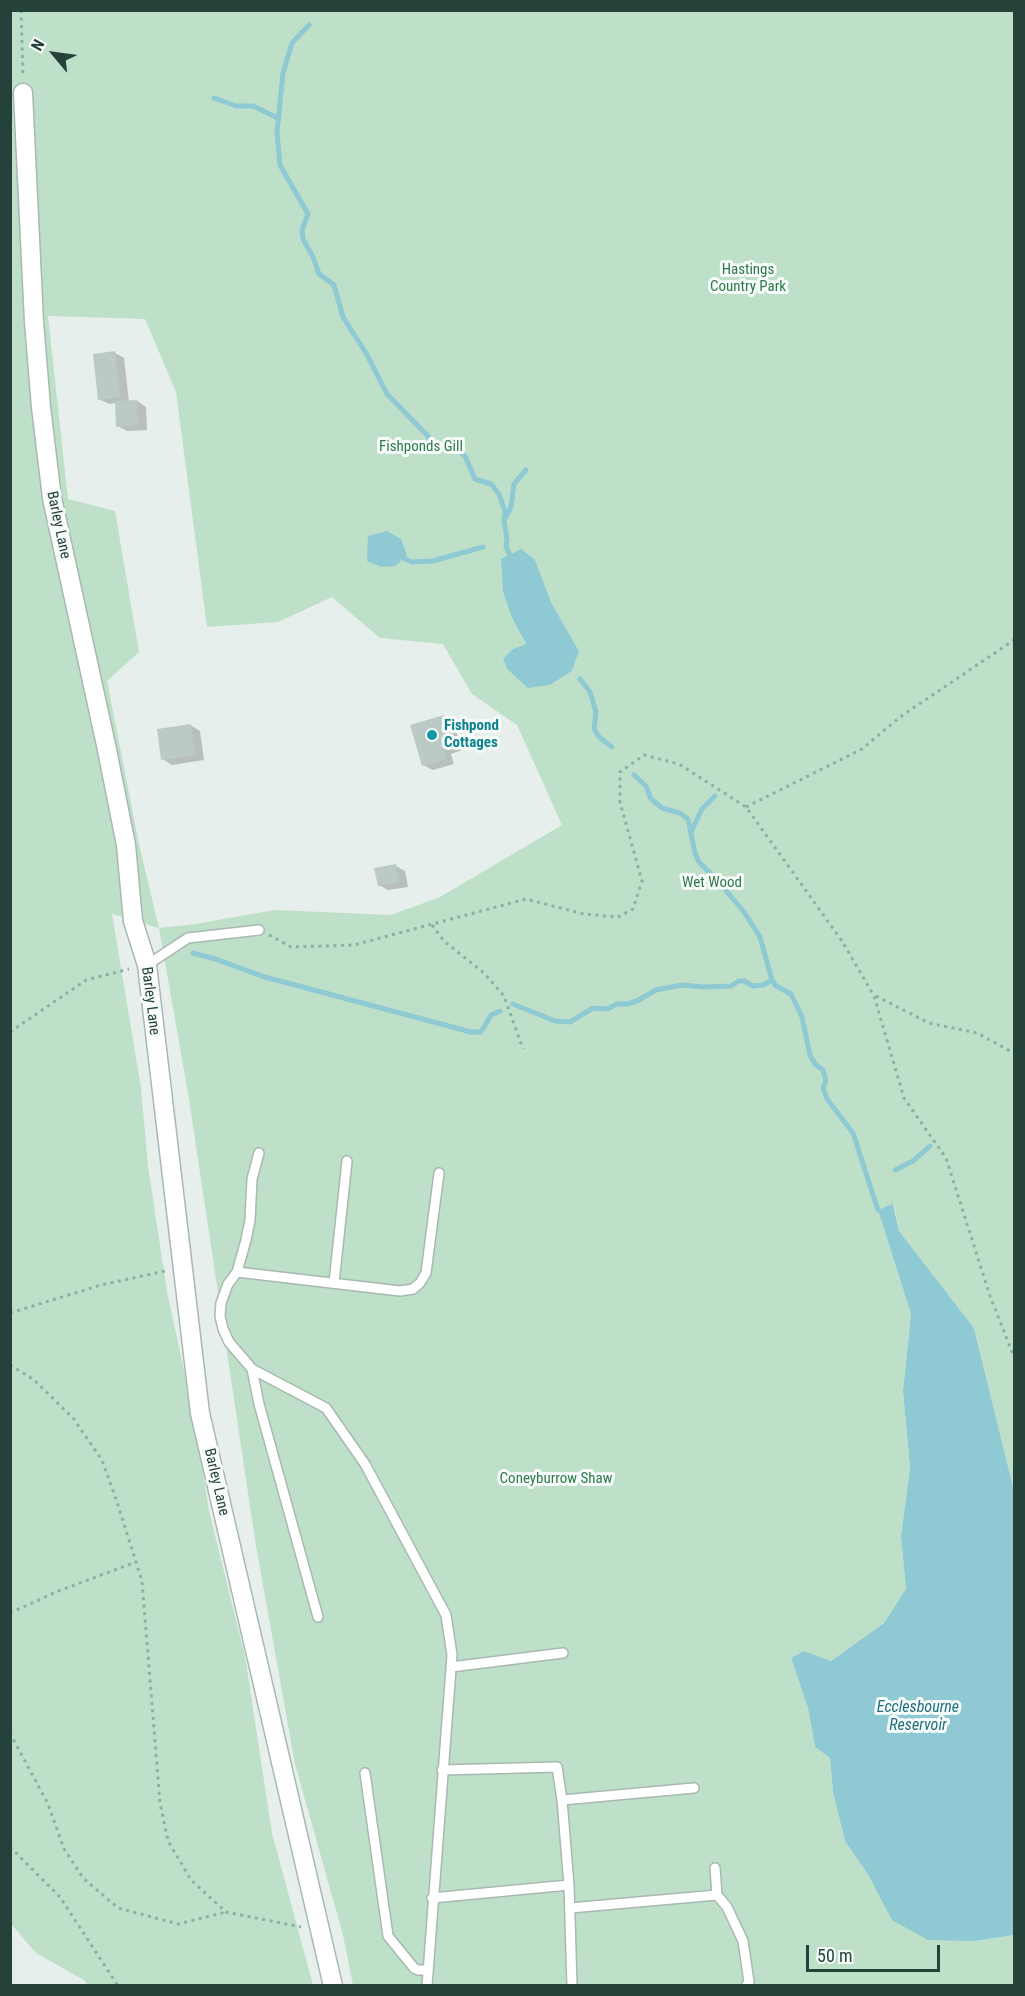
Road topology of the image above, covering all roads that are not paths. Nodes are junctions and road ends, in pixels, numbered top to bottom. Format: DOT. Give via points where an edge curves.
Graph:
graph roads {
  1 [pos="23,93"];
  2 [pos="259,930"];
  3 [pos="147,965"];
  4 [pos="259,1153"];
  5 [pos="347,1161"];
  6 [pos="439,1173"];
  7 [pos="237,1272"];
  8 [pos="334,1283"];
  9 [pos="252,1369"];
  10 [pos="318,1617"];
  11 [pos="562,1653"];
  12 [pos="450,1667"];
  13 [pos="442,1770"];
  14 [pos="365,1773"];
  15 [pos="694,1788"];
  16 [pos="562,1800"];
  17 [pos="715,1868"];
  18 [pos="569,1885"];
  19 [pos="717,1896"];
  20 [pos="432,1898"];
  21 [pos="570,1908"];
  22 [pos="428,1970"];
  23 [pos="333,1986"];
  24 [pos="426,1986"];
  25 [pos="572,1986"];
  26 [pos="746,1986"];
  1 -- 3 [label="street, Barley Lane" via="40,407 52,498 126,845 134,921"];
  2 -- 3 [label="lane" via="188,938"];
  3 -- 23 [label="street, Barley Lane" via="201,1413"];
  4 -- 7 [label="lane"];
  5 -- 8 [label="lane"];
  6 -- 8 [label="lane" via="426,1273 420,1283 404,1291"];
  7 -- 8 [label="lane"];
  7 -- 9 [label="lane" via="224,1295 220,1321 229,1342"];
  9 -- 10 [label="lane"];
  9 -- 12 [label="lane" via="326,1408 365,1464 446,1615"];
  11 -- 12 [label="lane"];
  12 -- 13 [label="lane"];
  13 -- 16 [label="lane" via="558,1767"];
  13 -- 20 [label="lane"];
  14 -- 22 [label="lane" via="388,1936 414,1968"];
  15 -- 16 [label="lane"];
  16 -- 18 [label="lane"];
  17 -- 19 [label="lane"];
  18 -- 20 [label="lane"];
  18 -- 21 [label="lane"];
  19 -- 21 [label="lane"];
  19 -- 26 [label="lane" via="727,1907 743,1941 749,1982"];
  20 -- 22 [label="lane"];
  21 -- 25 [label="lane"];
  22 -- 24 [label="lane"];
}
